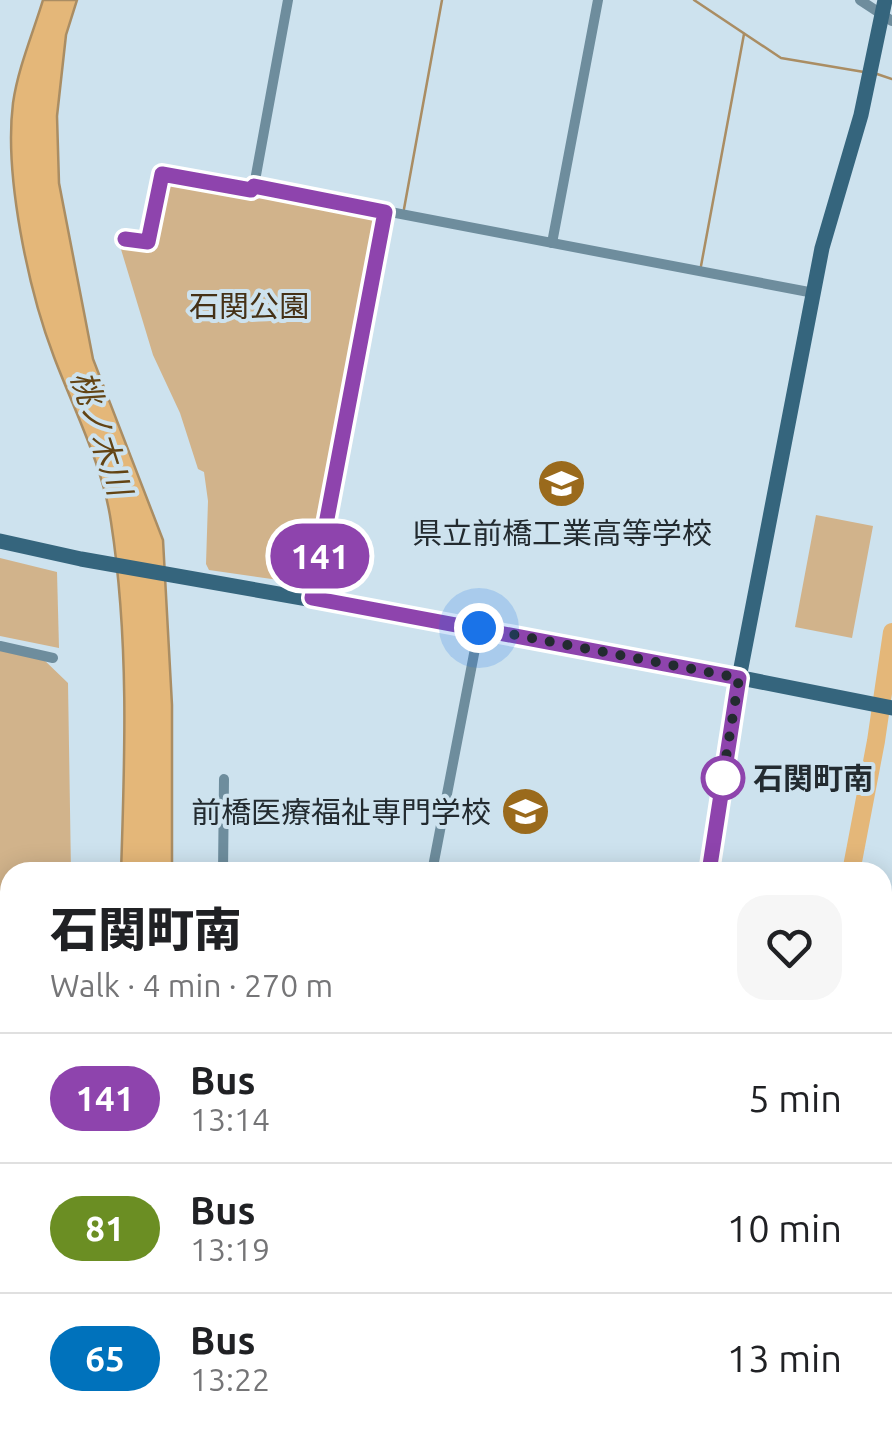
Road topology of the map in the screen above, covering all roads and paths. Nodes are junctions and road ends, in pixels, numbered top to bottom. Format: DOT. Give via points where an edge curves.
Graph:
graph roads {
  1 [pos="288,0"];
  2 [pos="598,0"];
  3 [pos="860,0"];
  4 [pos="887,12"];
  5 [pos="254,186"];
  6 [pos="385,212"];
  7 [pos="125,239"];
  8 [pos="552,244"];
  9 [pos="814,293"];
  10 [pos="0,541"];
  11 [pos="312,598"];
  12 [pos="479,628"];
  13 [pos="0,646"];
  14 [pos="53,658"];
  15 [pos="739,678"];
  16 [pos="892,708"];
  17 [pos="224,779"];
  18 [pos="223,862"];
  19 [pos="434,862"];
  20 [pos="711,862"];
  1 -- 5 [label="street"];
  2 -- 8 [label="street"];
  3 -- 4 [label="street"];
  4 -- 9 [label="street"];
  5 -- 6 [label="street"];
  5 -- 7 [label="street" via="162,174 148,242"];
  6 -- 8 [label="street"];
  6 -- 11 [label="street" via="317,528"];
  8 -- 9 [label="street"];
  9 -- 15 [label="street"];
  10 -- 11 [label="street"];
  11 -- 12 [label="street"];
  12 -- 15 [label="street"];
  12 -- 19 [label="street"];
  13 -- 14 [label="street"];
  15 -- 16 [label="street"];
  15 -- 20 [label="street"];
  17 -- 18 [label="street"];
}
